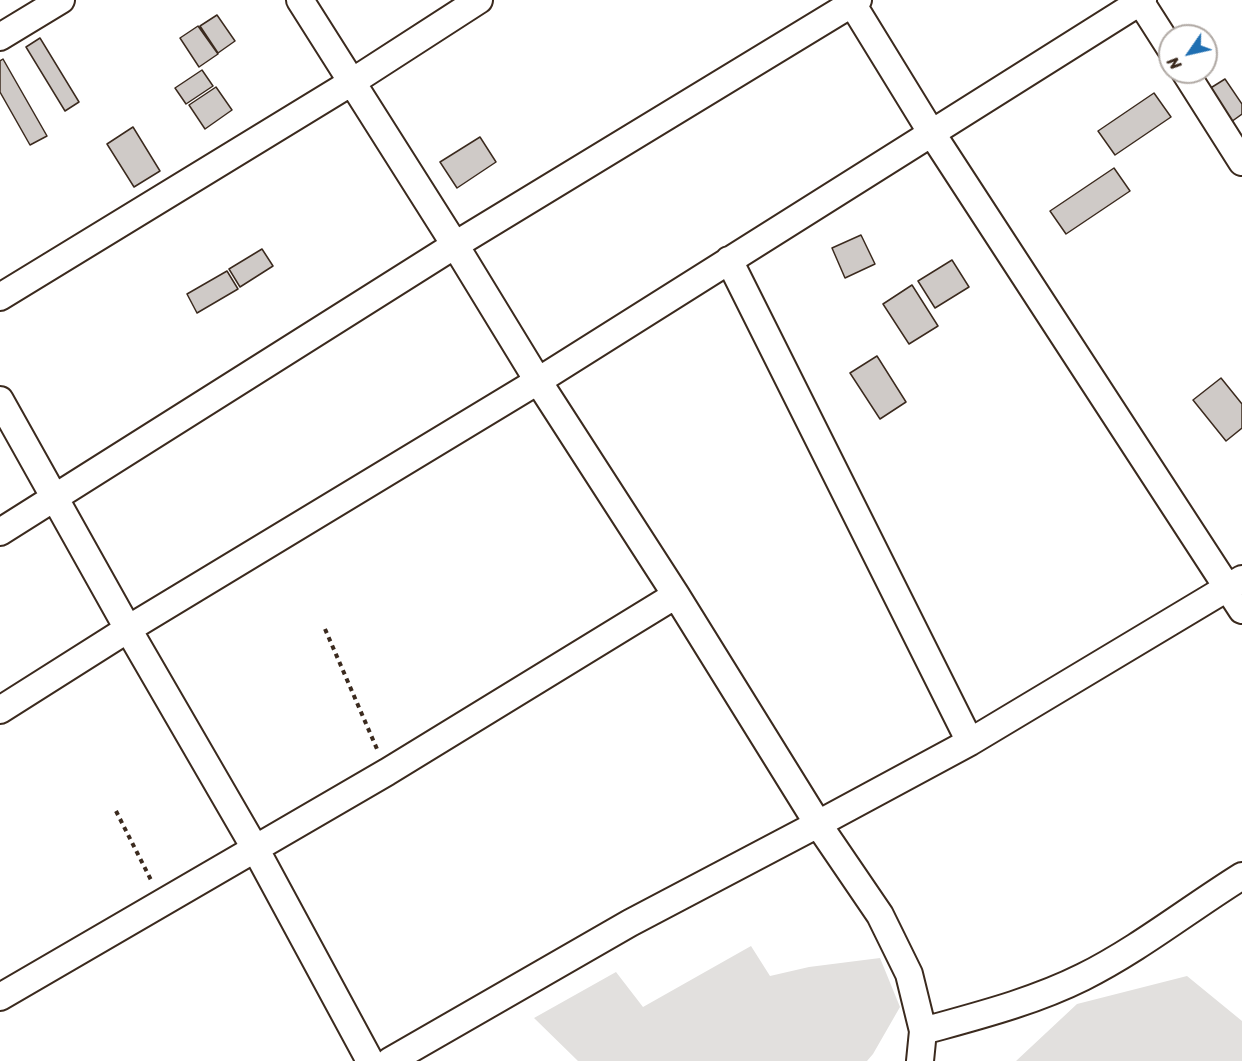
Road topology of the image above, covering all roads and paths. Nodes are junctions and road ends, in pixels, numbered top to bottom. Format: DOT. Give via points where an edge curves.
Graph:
graph roads {
  1 [pos="61,0"];
  2 [pos="300,0"];
  3 [pos="479,0"];
  4 [pos="853,1"];
  5 [pos="1142,1"];
  6 [pos="1158,28"];
  7 [pos="0,37"];
  8 [pos="352,82"];
  9 [pos="1193,84"];
  10 [pos="932,132"];
  11 [pos="1242,162"];
  12 [pos="455,245"];
  13 [pos="729,260"];
  14 [pos="0,297"];
  15 [pos="538,381"];
  16 [pos="0,400"];
  17 [pos="56,497"];
  18 [pos="0,532"];
  19 [pos="1235,583"];
  20 [pos="676,595"];
  21 [pos="1242,610"];
  22 [pos="128,629"];
  23 [pos="325,629"];
  24 [pos="0,711"];
  25 [pos="970,741"];
  26 [pos="387,772"];
  27 [pos="116,811"];
  28 [pos="818,824"];
  29 [pos="256,850"];
  30 [pos="1239,883"];
  31 [pos="162,901"];
  32 [pos="0,997"];
  33 [pos="923,1031"];
  34 [pos="370,1061"];
  35 [pos="390,1061"];
  36 [pos="920,1061"];
  1 -- 7 [label="street"];
  2 -- 8 [label="street"];
  3 -- 8 [label="street"];
  4 -- 10 [label="street"];
  4 -- 12 [label="street"];
  5 -- 6 [label="street"];
  5 -- 10 [label="street"];
  8 -- 12 [label="street"];
  8 -- 14 [label="street"];
  9 -- 11 [label="street"];
  10 -- 13 [label="street"];
  10 -- 19 [label="street"];
  12 -- 15 [label="street"];
  12 -- 17 [label="street"];
  13 -- 15 [label="street"];
  13 -- 25 [label="street"];
  15 -- 20 [label="street"];
  15 -- 22 [label="street"];
  16 -- 17 [label="street"];
  17 -- 18 [label="street"];
  17 -- 22 [label="street"];
  19 -- 21 [label="street"];
  19 -- 25 [label="street"];
  20 -- 26 [label="street"];
  20 -- 28 [label="street"];
  22 -- 24 [label="street"];
  22 -- 29 [label="street"];
  23 -- 26 [label="path"];
  25 -- 28 [label="street"];
  26 -- 29 [label="street"];
  27 -- 31 [label="path"];
  28 -- 33 [label="street" via="863,887 897,946 909,974"];
  28 -- 35 [label="street" via="630,923"];
  29 -- 31 [label="street"];
  29 -- 34 [label="street"];
  30 -- 33 [label="street" via="1084,976 993,1011"];
  31 -- 32 [label="street"];
  33 -- 36 [label="street"];
}
